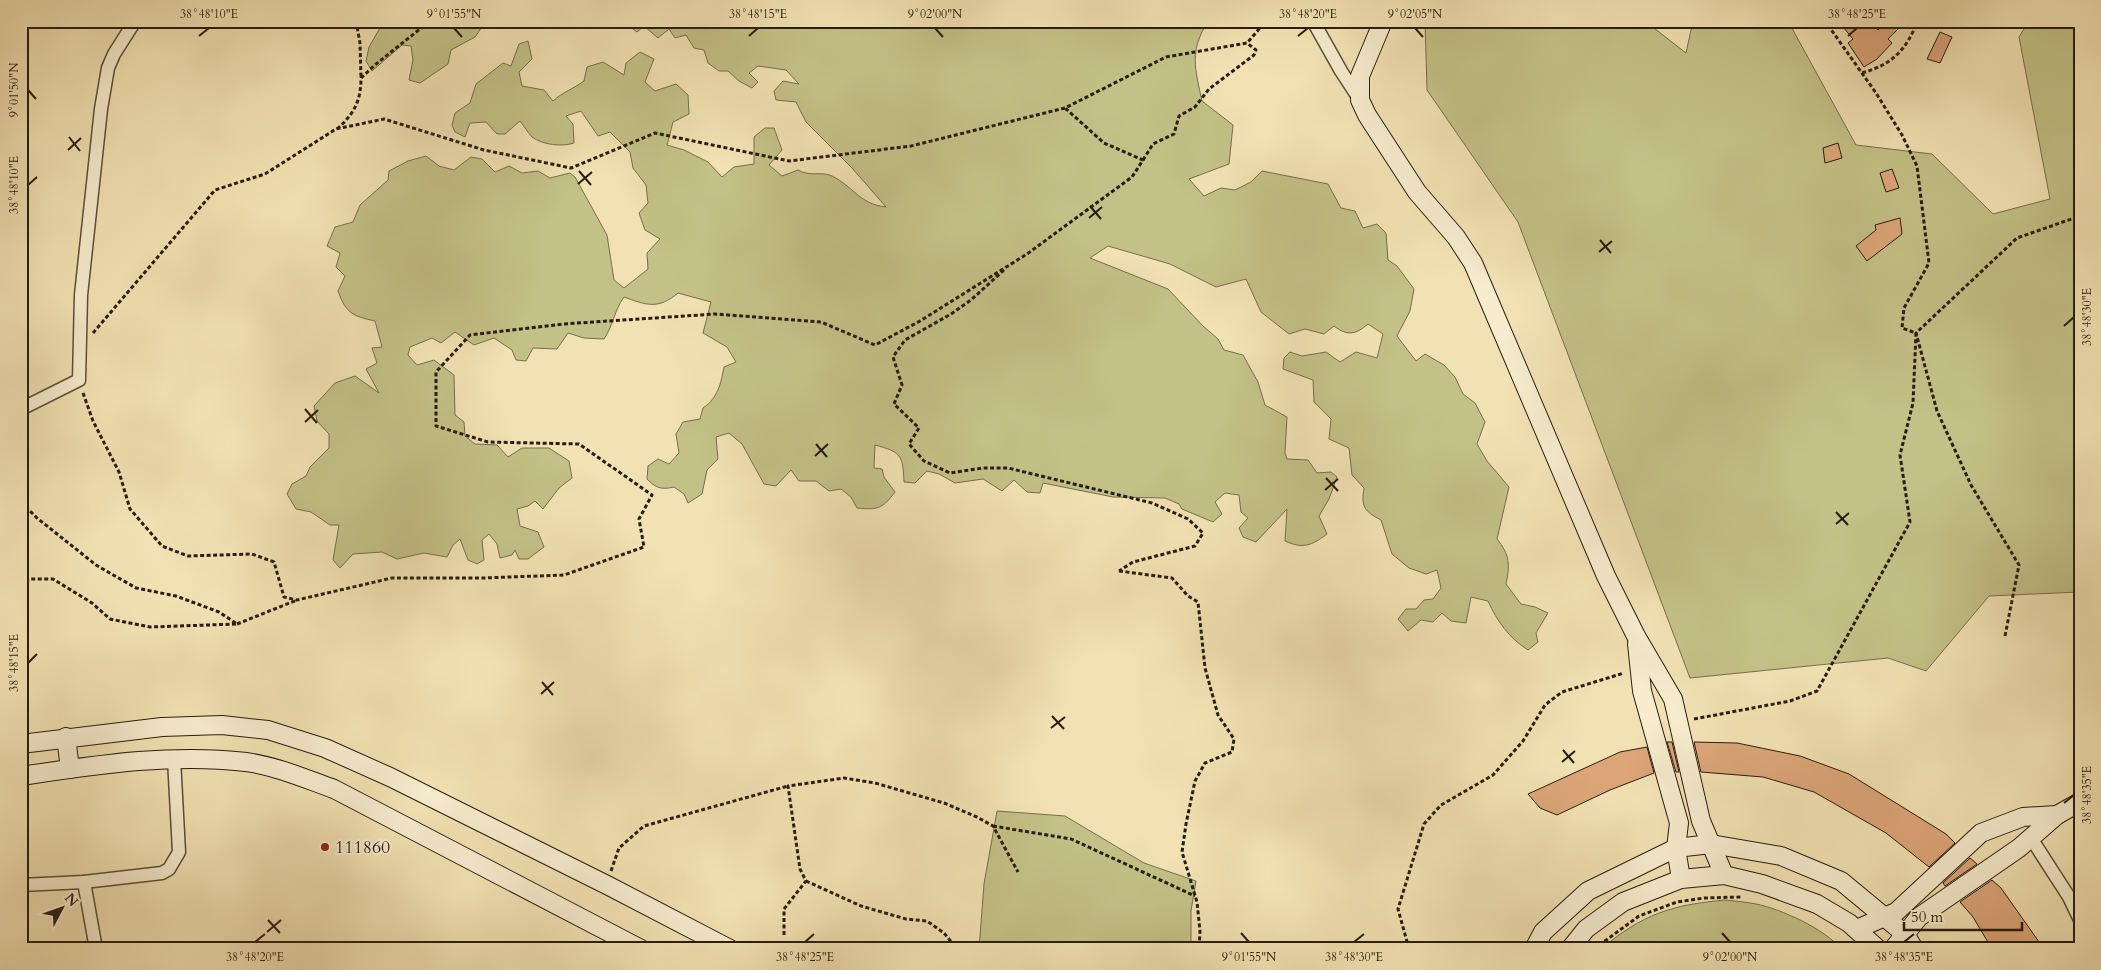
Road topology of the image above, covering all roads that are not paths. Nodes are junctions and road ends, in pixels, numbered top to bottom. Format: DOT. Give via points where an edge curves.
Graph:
graph roads {
  1 [pos="135,21"];
  2 [pos="1313,21"];
  3 [pos="1383,21"];
  4 [pos="1360,100"];
  5 [pos="21,409"];
  6 [pos="1636,636"];
  7 [pos="21,732"];
  8 [pos="66,737"];
  9 [pos="46,740"];
  10 [pos="21,744"];
  11 [pos="174,759"];
  12 [pos="70,769"];
  13 [pos="21,776"];
  14 [pos="2080,802"];
  15 [pos="2057,815"];
  16 [pos="2030,838"];
  17 [pos="1711,844"];
  18 [pos="1676,848"];
  19 [pos="1724,875"];
  20 [pos="1681,879"];
  21 [pos="84,882"];
  22 [pos="21,885"];
  23 [pos="1886,917"];
  24 [pos="2080,920"];
  25 [pos="1857,929"];
  26 [pos="1909,942"];
  27 [pos="96,949"];
  28 [pos="641,949"];
  29 [pos="730,949"];
  30 [pos="1534,949"];
  31 [pos="1570,949"];
  32 [pos="1878,949"];
  33 [pos="1893,949"];
  1 -- 5 [label="street" via="108,68 101,110 81,295 79,380"];
  2 -- 4 [label="street"];
  3 -- 4 [label="main road" via="1360,76"];
  4 -- 6 [label="main road" via="1366,115 1417,192 1473,263 1606,576"];
  6 -- 17 [label="main road" via="1673,700 1702,821"];
  6 -- 18 [label="main road" via="1642,691 1679,823"];
  7 -- 9 [label="main road"];
  8 -- 9 [label="main road"];
  8 -- 12 [label="main road"];
  8 -- 29 [label="main road" via="162,727 222,725 268,730 325,748 390,776"];
  9 -- 10 [label="main road"];
  11 -- 12 [label="main road"];
  11 -- 21 [label="street" via="179,852 169,869 162,873"];
  11 -- 28 [label="main road" via="247,762 334,789"];
  12 -- 13 [label="main road"];
  14 -- 15 [label="main road"];
  15 -- 16 [label="main road"];
  15 -- 23 [label="main road" via="2023,818 1981,833 1896,912"];
  16 -- 24 [label="street" via="2069,897"];
  16 -- 26 [label="main road" via="1919,918"];
  17 -- 18 [label="main road"];
  17 -- 19 [label="main road"];
  17 -- 23 [label="main road" via="1781,856 1841,882"];
  18 -- 20 [label="main road"];
  18 -- 30 [label="main road" via="1588,891 1543,932"];
  19 -- 20 [label="main road"];
  19 -- 25 [label="main road" via="1762,884 1816,904"];
  20 -- 31 [label="main road" via="1623,902 1586,929"];
  21 -- 22 [label="street"];
  21 -- 27 [label="street"];
  23 -- 25 [label="main road"];
  23 -- 26 [label="main road"];
  25 -- 32 [label="main road"];
  26 -- 33 [label="main road"];
}
